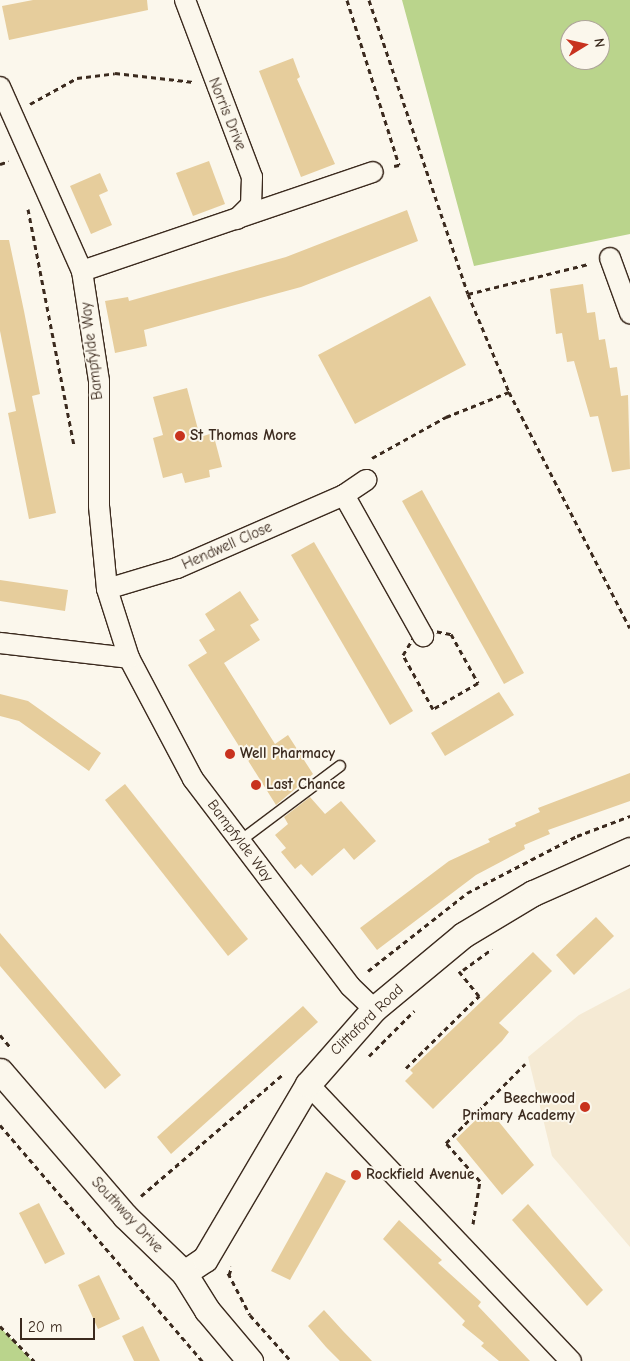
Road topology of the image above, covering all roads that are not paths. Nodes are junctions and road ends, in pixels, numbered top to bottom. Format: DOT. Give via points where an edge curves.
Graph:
graph roads {
  1 [pos="185,0"];
  2 [pos="0,88"];
  3 [pos="373,172"];
  4 [pos="233,221"];
  5 [pos="610,258"];
  6 [pos="82,271"];
  7 [pos="629,308"];
  8 [pos="366,480"];
  9 [pos="344,495"];
  10 [pos="108,588"];
  11 [pos="421,632"];
  12 [pos="0,643"];
  13 [pos="128,658"];
  14 [pos="340,766"];
  15 [pos="240,841"];
  16 [pos="630,850"];
  17 [pos="374,1009"];
  18 [pos="0,1071"];
  19 [pos="297,1077"];
  20 [pos="184,1273"];
  21 [pos="250,1361"];
  22 [pos="571,1361"];
  1 -- 4 [label="street, Norris Drive" via="254,189 251,205"];
  2 -- 6 [label="street, Bampfylde Way"];
  3 -- 4 [label="street, Norris Drive"];
  4 -- 6 [label="street, Norris Drive"];
  5 -- 7 [label="street"];
  6 -- 10 [label="street, Bampfylde Way" via="99,381 99,506"];
  8 -- 9 [label="street, Hendwell Close"];
  9 -- 10 [label="street, Hendwell Close" via="177,568"];
  9 -- 11 [label="street"];
  10 -- 13 [label="street, Bampfylde Way"];
  12 -- 13 [label="street"];
  13 -- 15 [label="street, Bampfylde Way" via="193,779"];
  14 -- 15 [label="lane"];
  15 -- 17 [label="street, Bampfylde Way" via="350,986"];
  16 -- 17 [label="street, Clittaford Road" via="533,892 443,951"];
  17 -- 19 [label="street, Clittaford Road"];
  18 -- 20 [label="street, Southway Drive" via="125,1216"];
  19 -- 20 [label="street, Clittaford Road" via="212,1247 205,1259"];
  19 -- 22 [label="street" via="468,1249"];
  20 -- 21 [label="street, Southway Drive" via="207,1310"];
}
